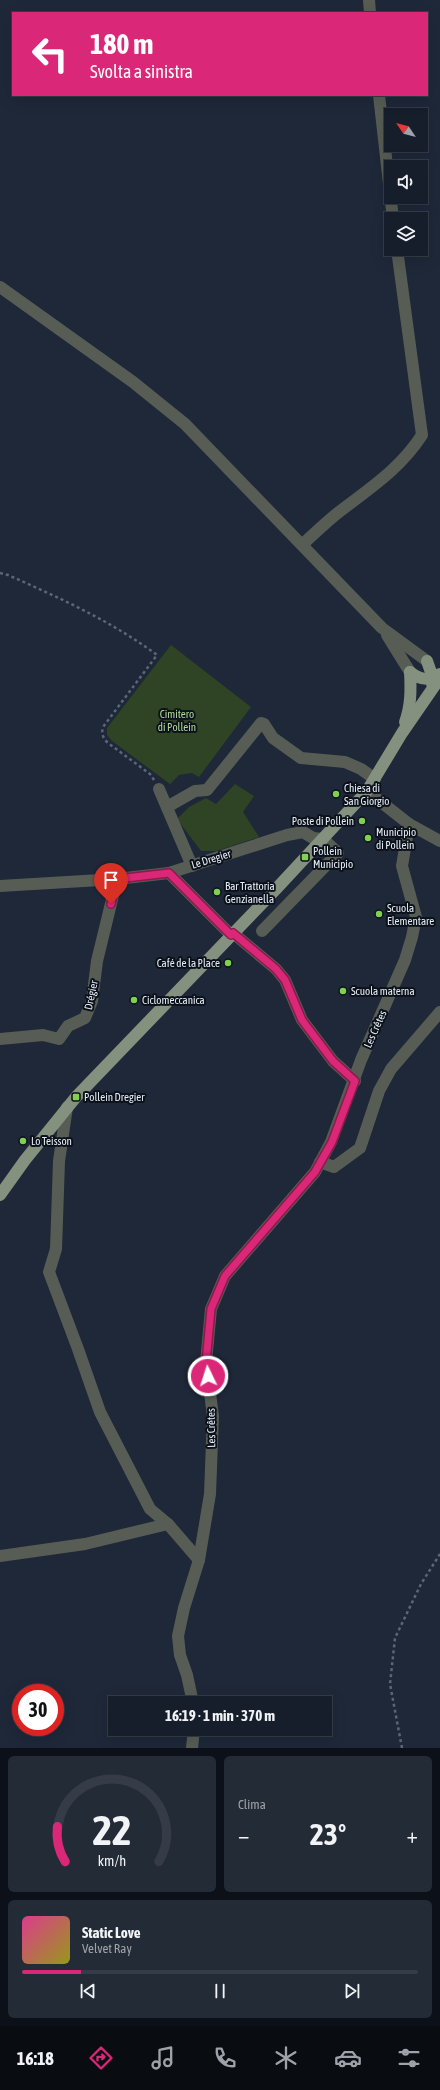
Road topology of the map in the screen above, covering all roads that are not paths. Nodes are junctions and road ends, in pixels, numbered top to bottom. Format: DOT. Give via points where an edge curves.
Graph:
graph roads {
  1 [pos="369,0"];
  2 [pos="370,12"];
  3 [pos="379,96"];
  4 [pos="392,212"];
  5 [pos="398,256"];
  6 [pos="0,287"];
  7 [pos="302,545"];
  8 [pos="382,628"];
  9 [pos="426,660"];
  10 [pos="440,663"];
  11 [pos="410,672"];
  12 [pos="436,680"];
  13 [pos="402,733"];
  14 [pos="375,780"];
  15 [pos="159,789"];
  16 [pos="367,791"];
  17 [pos="168,806"];
  18 [pos="409,824"];
  19 [pos="323,839"];
  20 [pos="440,841"];
  21 [pos="192,866"];
  22 [pos="169,873"];
  23 [pos="117,879"];
  24 [pos="0,886"];
  25 [pos="277,888"];
  26 [pos="291,901"];
  27 [pos="262,931"];
  28 [pos="232,934"];
  29 [pos="440,1012"];
  30 [pos="0,1039"];
  31 [pos="355,1081"];
  32 [pos="67,1106"];
  33 [pos="320,1162"];
  34 [pos="0,1195"];
  35 [pos="168,1524"];
  36 [pos="0,1556"];
  37 [pos="199,1560"];
  38 [pos="192,1696"];
  39 [pos="193,1736"];
  40 [pos="192,1748"];
  1 -- 2 [label="street"];
  3 -- 4 [label="street"];
  5 -- 7 [label="street" via="422,435 410,453 393,470"];
  6 -- 7 [label="street" via="133,382 185,424"];
  7 -- 8 [label="street"];
  8 -- 9 [label="street"];
  8 -- 11 [label="street"];
  9 -- 10 [label="main road"];
  9 -- 12 [label="main road"];
  11 -- 12 [label="main road" via="418,678"];
  11 -- 13 [label="main road" via="409,711"];
  12 -- 13 [label="main road"];
  13 -- 14 [label="main road"];
  14 -- 16 [label="main road"];
  14 -- 17 [label="street" via="361,769 345,762 301,758 273,738 261,723 207,790 195,791"];
  15 -- 17 [label="street"];
  16 -- 18 [label="street"];
  16 -- 19 [label="main road"];
  17 -- 21 [label="street"];
  18 -- 20 [label="street"];
  18 -- 31 [label="street, Les Crêtes" via="402,866 416,917 412,937 405,960 361,1060"];
  19 -- 21 [label="street, Le Dregier" via="312,838 304,832 287,835"];
  19 -- 25 [label="main road"];
  19 -- 26 [label="street" via="338,853"];
  21 -- 22 [label="street, Le Dregier"];
  22 -- 23 [label="street, Le Dregier"];
  22 -- 28 [label="street"];
  23 -- 24 [label="street, Le Dregier"];
  23 -- 30 [label="street, Drégier" via="97,961 92,1001 85,1018 68,1026 58,1040 43,1035"];
  25 -- 26 [label="street"];
  25 -- 28 [label="main road"];
  26 -- 27 [label="street"];
  28 -- 31 [label="street" via="276,969 285,980 302,1020 333,1061"];
  28 -- 32 [label="main road"];
  29 -- 33 [label="street" via="391,1069 380,1091 360,1148 334,1167"];
  31 -- 33 [label="street, Les Crêtes" via="332,1142"];
  32 -- 34 [label="main road"];
  32 -- 35 [label="street" via="59,1161 56,1249 48,1272 100,1412 150,1509"];
  33 -- 37 [label="street, Les Crêtes" via="315,1172 225,1276 211,1309 206,1362 213,1416 210,1494"];
  35 -- 36 [label="street" via="85,1544"];
  35 -- 37 [label="street"];
  37 -- 38 [label="street, Les Crêtes" via="178,1636 180,1655"];
  39 -- 40 [label="street"];
}
